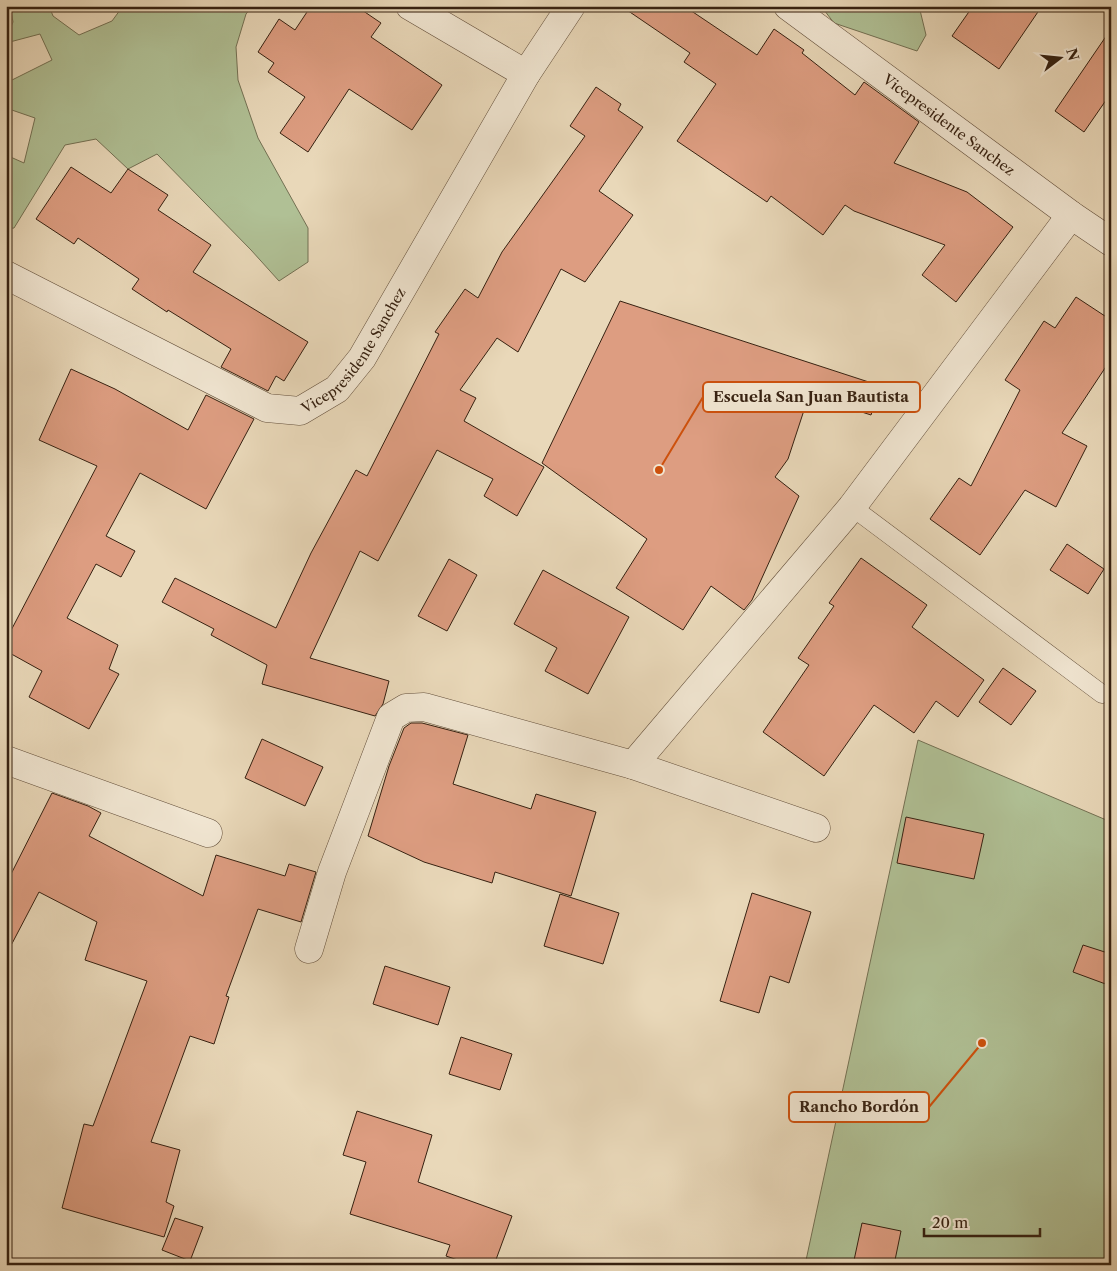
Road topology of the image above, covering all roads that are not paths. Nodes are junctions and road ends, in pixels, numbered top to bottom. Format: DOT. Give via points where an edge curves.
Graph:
graph roads {
  1 [pos="410,6"];
  2 [pos="571,6"];
  3 [pos="788,6"];
  4 [pos="526,74"];
  5 [pos="1071,215"];
  6 [pos="1111,242"];
  7 [pos="6,275"];
  8 [pos="852,507"];
  9 [pos="1102,694"];
  10 [pos="6,760"];
  11 [pos="633,765"];
  12 [pos="816,828"];
  13 [pos="208,833"];
  14 [pos="309,949"];
  1 -- 4 [label="street"];
  2 -- 4 [label="street, Vicepresidente Sanchez"];
  3 -- 5 [label="street, Vicepresidente Sanchez"];
  4 -- 7 [label="street, Vicepresidente Sanchez" via="362,358 336,389 300,411 267,408"];
  5 -- 6 [label="street, Vicepresidente Sanchez"];
  5 -- 8 [label="street"];
  8 -- 9 [label="lane"];
  8 -- 11 [label="street"];
  10 -- 13 [label="street"];
  11 -- 12 [label="street"];
  11 -- 14 [label="street" via="424,706 406,708 391,717 332,872"];
}
